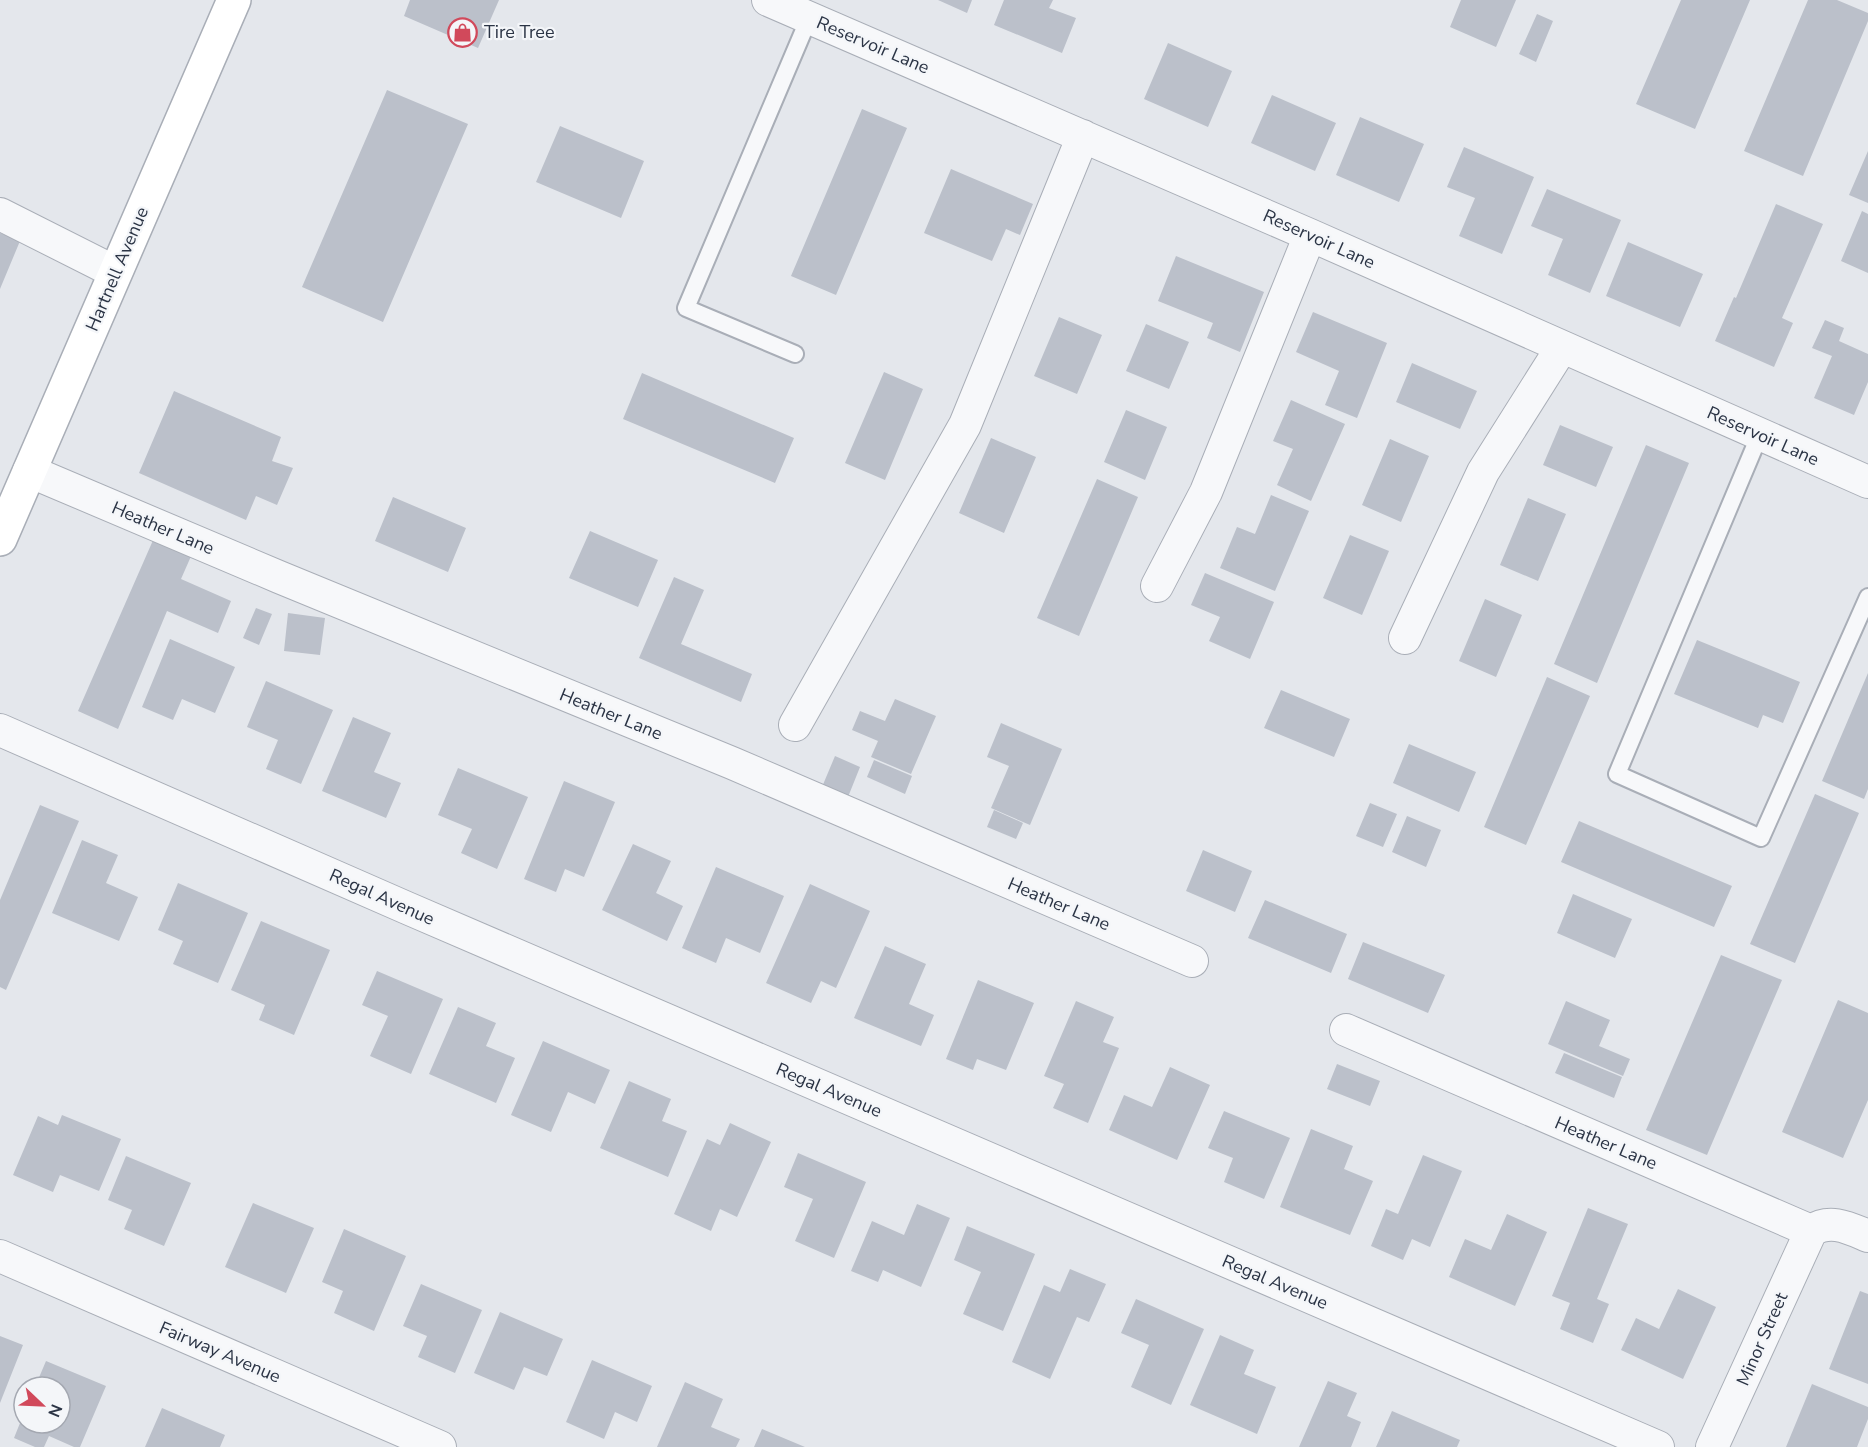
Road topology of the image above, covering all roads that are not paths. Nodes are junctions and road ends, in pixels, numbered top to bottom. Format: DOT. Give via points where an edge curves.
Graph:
graph roads {
  1 [pos="234,0"];
  2 [pos="768,0"];
  3 [pos="809,18"];
  4 [pos="1083,136"];
  5 [pos="0,214"];
  6 [pos="1310,235"];
  7 [pos="115,272"];
  8 [pos="1562,347"];
  9 [pos="795,354"];
  10 [pos="1760,434"];
  11 [pos="29,471"];
  12 [pos="1868,482"];
  13 [pos="0,539"];
  14 [pos="1157,586"];
  15 [pos="1868,597"];
  16 [pos="1405,638"];
  17 [pos="795,725"];
  18 [pos="0,730"];
  19 [pos="1192,961"];
  20 [pos="1346,1030"];
  21 [pos="1811,1231"];
  22 [pos="1868,1236"];
  23 [pos="0,1256"];
  24 [pos="440,1447"];
  25 [pos="1658,1447"];
  26 [pos="1712,1447"];
  1 -- 7 [label="main road, Hartnell Avenue"];
  2 -- 3 [label="street, Reservoir Lane"];
  3 -- 4 [label="street, Reservoir Lane"];
  3 -- 9 [label="lane" via="686,308"];
  4 -- 6 [label="street, Reservoir Lane"];
  4 -- 17 [label="street" via="965,425"];
  5 -- 7 [label="street"];
  6 -- 8 [label="street, Reservoir Lane"];
  6 -- 14 [label="street" via="1206,492"];
  7 -- 11 [label="main road, Hartnell Avenue"];
  8 -- 10 [label="street, Reservoir Lane"];
  8 -- 16 [label="street" via="1483,472"];
  10 -- 12 [label="street, Reservoir Lane"];
  10 -- 15 [label="lane" via="1617,774 1761,838"];
  11 -- 13 [label="main road, Hartnell Avenue"];
  11 -- 19 [label="street, Heather Lane"];
  18 -- 25 [label="street, Regal Avenue"];
  20 -- 21 [label="street, Heather Lane"];
  21 -- 22 [label="street" via="1837,1225"];
  21 -- 26 [label="street, Minor Street"];
  23 -- 24 [label="street, Fairway Avenue"];
}
